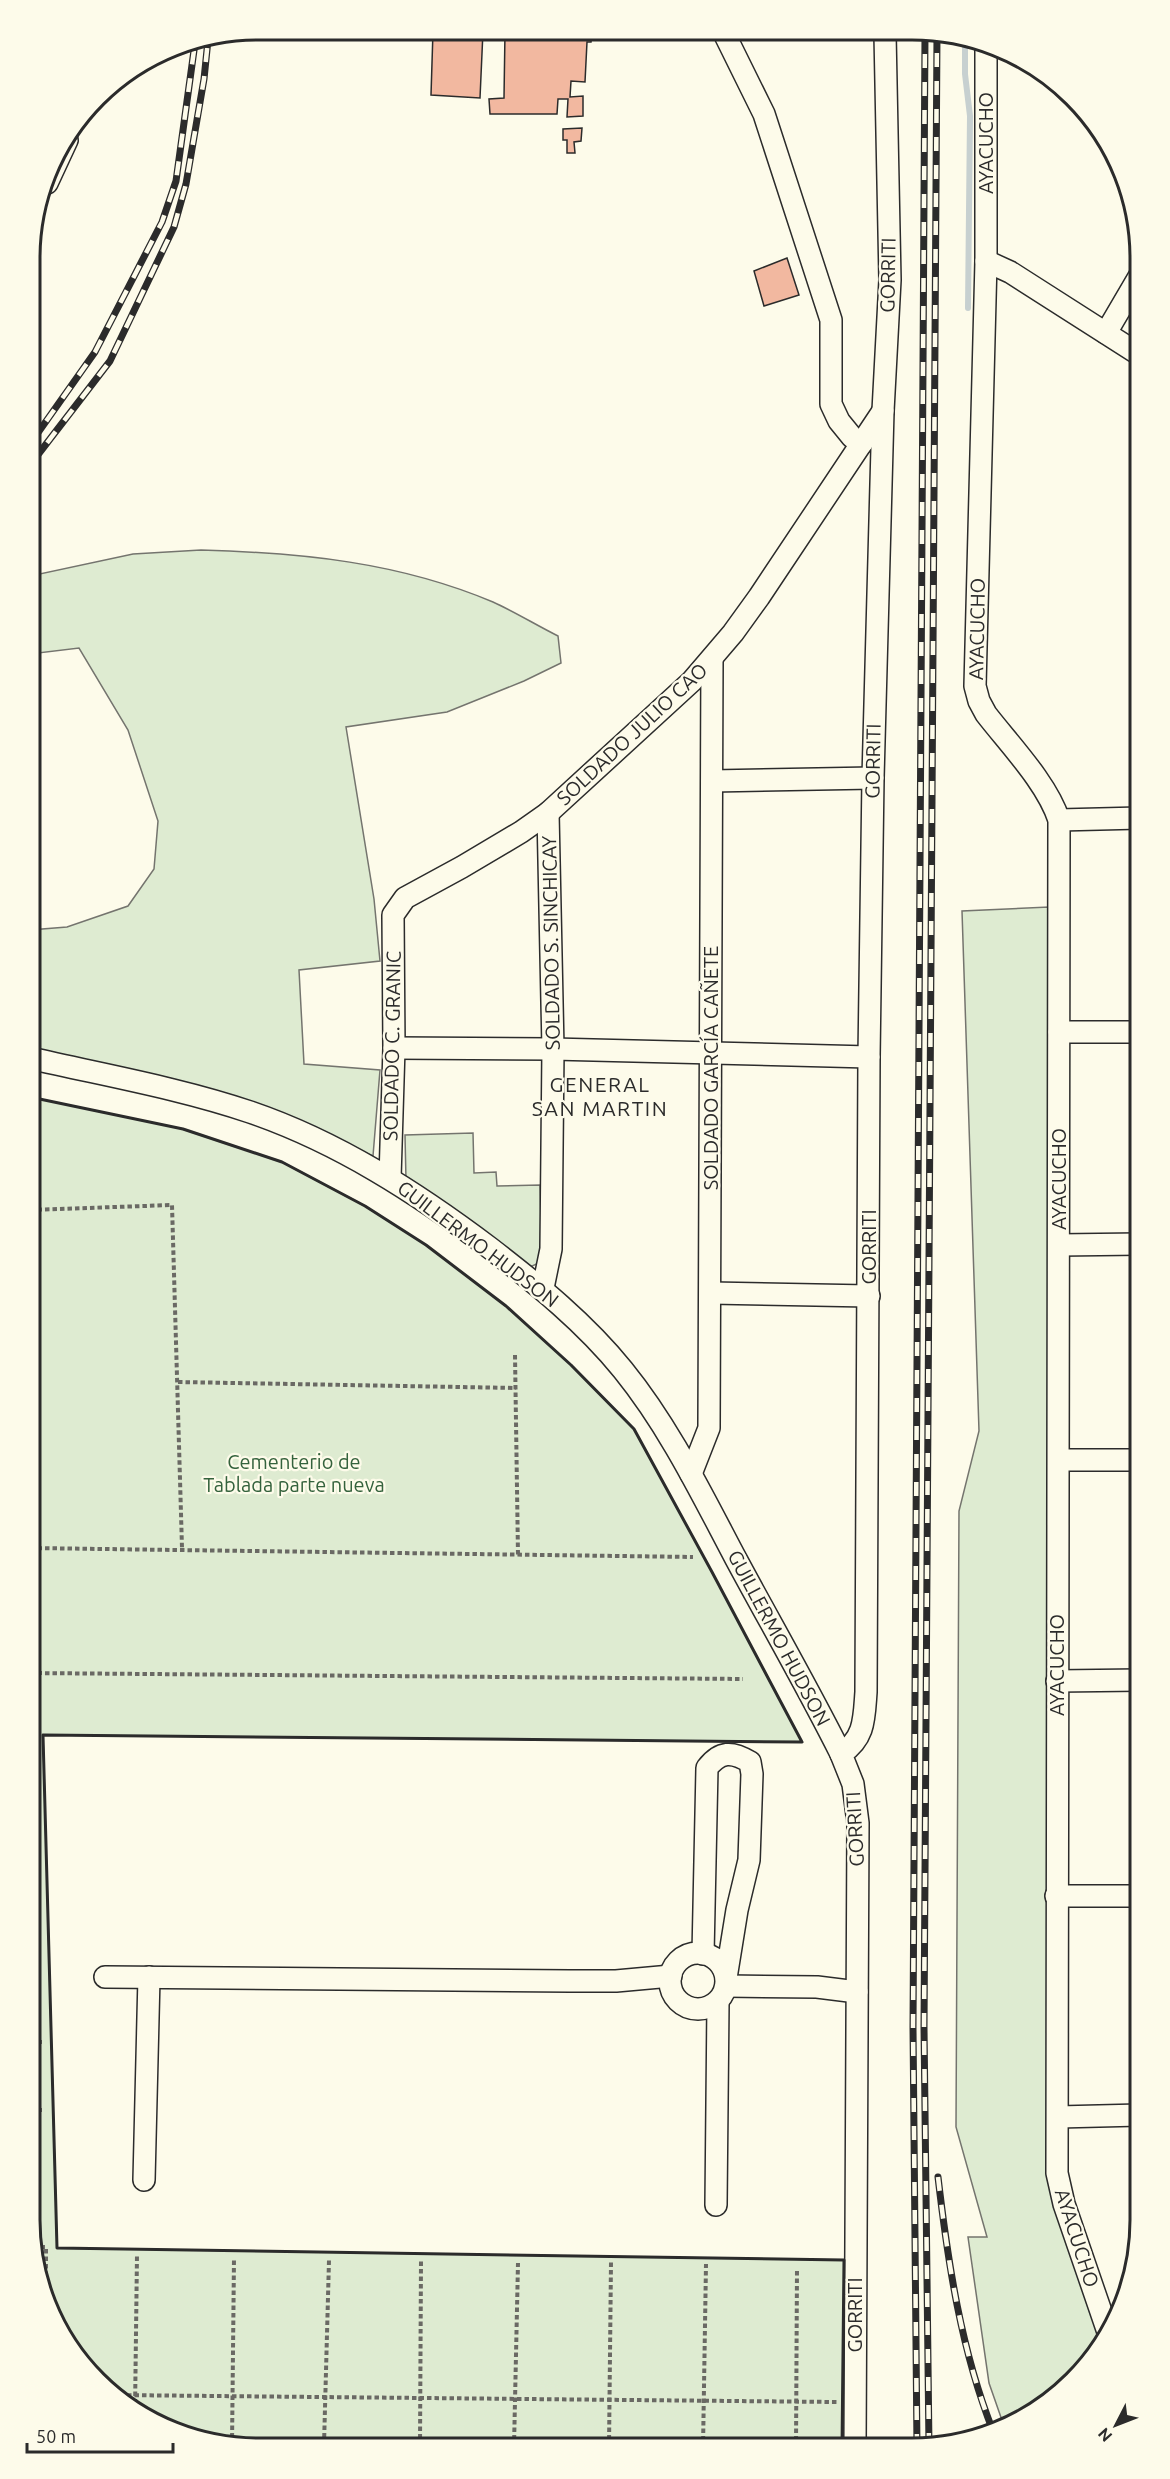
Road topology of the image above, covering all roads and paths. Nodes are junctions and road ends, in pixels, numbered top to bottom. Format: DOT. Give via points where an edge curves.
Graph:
graph roads {
  1 [pos="727,40"];
  2 [pos="885,40"];
  3 [pos="986,54"];
  4 [pos="986,261"];
  5 [pos="1130,292"];
  6 [pos="1106,333"];
  7 [pos="1130,349"];
  8 [pos="883,411"];
  9 [pos="862,443"];
  10 [pos="712,659"];
  11 [pos="873,778"];
  12 [pos="712,781"];
  13 [pos="548,813"];
  14 [pos="1130,818"];
  15 [pos="1059,820"];
  16 [pos="393,915"];
  17 [pos="1059,1032"];
  18 [pos="1130,1032"];
  19 [pos="394,1048"];
  20 [pos="553,1049"];
  21 [pos="711,1053"];
  22 [pos="869,1057"];
  23 [pos="40,1060"];
  24 [pos="390,1178"];
  25 [pos="40,1210"];
  26 [pos="1130,1244"];
  27 [pos="1059,1245"];
  28 [pos="543,1288"];
  29 [pos="711,1293"];
  30 [pos="869,1296"];
  31 [pos="515,1355"];
  32 [pos="178,1382"];
  33 [pos="516,1388"];
  34 [pos="1059,1460"];
  35 [pos="1130,1460"];
  36 [pos="692,1474"];
  37 [pos="40,1548"];
  38 [pos="182,1548"];
  39 [pos="518,1555"];
  40 [pos="693,1557"];
  41 [pos="40,1673"];
  42 [pos="743,1679"];
  43 [pos="1130,1680"];
  44 [pos="1057,1681"];
  45 [pos="841,1754"];
  46 [pos="1056,1896"];
  47 [pos="1130,1896"];
  48 [pos="703,1954"];
  49 [pos="671,1976"];
  50 [pos="105,1977"];
  51 [pos="149,1977"];
  52 [pos="723,1989"];
  53 [pos="857,1992"];
  54 [pos="40,2110"];
  55 [pos="44,2110"];
  56 [pos="1130,2115"];
  57 [pos="1058,2117"];
  58 [pos="144,2180"];
  59 [pos="716,2205"];
  60 [pos="42,2247"];
  61 [pos="137,2255"];
  62 [pos="234,2258"];
  63 [pos="329,2260"];
  64 [pos="421,2261"];
  65 [pos="611,2262"];
  66 [pos="518,2263"];
  67 [pos="706,2264"];
  68 [pos="46,2268"];
  69 [pos="797,2270"];
  70 [pos="1104,2322"];
  71 [pos="128,2395"];
  72 [pos="135,2395"];
  73 [pos="233,2396"];
  74 [pos="325,2397"];
  75 [pos="420,2398"];
  76 [pos="515,2399"];
  77 [pos="135,2400"];
  78 [pos="610,2400"];
  79 [pos="704,2400"];
  80 [pos="798,2401"];
  81 [pos="837,2402"];
  82 [pos="232,2437"];
  83 [pos="324,2438"];
  84 [pos="420,2438"];
  85 [pos="514,2438"];
  86 [pos="609,2438"];
  87 [pos="703,2438"];
  88 [pos="796,2438"];
  89 [pos="855,2438"];
  1 -- 9 [label="street" via="764,114 831,320 831,404 839,421"];
  2 -- 8 [label="street, GORRITI" via="890,280"];
  3 -- 4 [label="street, AYACUCHO"];
  4 -- 6 [label="street"];
  4 -- 15 [label="street, AYACUCHO" via="975,686 986,714 1044,790"];
  5 -- 6 [label="street"];
  6 -- 7 [label="street"];
  8 -- 9 [label="street, SOLDADO JULIO CAO"];
  8 -- 11 [label="street, GORRITI"];
  9 -- 10 [label="street, SOLDADO JULIO CAO" via="759,597"];
  10 -- 12 [label="street, SOLDADO GARCÍA CAÑETE"];
  10 -- 13 [label="street, SOLDADO JULIO CAO" via="654,718"];
  11 -- 12 [label="street"];
  11 -- 22 [label="street, GORRITI"];
  12 -- 21 [label="street, SOLDADO GARCÍA CAÑETE"];
  13 -- 16 [label="street, SOLDADO JULIO CAO" via="472,862 405,898"];
  13 -- 20 [label="street, SOLDADO S. SINCHICAY"];
  14 -- 15 [label="street"];
  15 -- 17 [label="street, AYACUCHO"];
  16 -- 19 [label="street, SOLDADO C. GRANIC"];
  17 -- 18 [label="street"];
  17 -- 27 [label="street, AYACUCHO"];
  19 -- 20 [label="street"];
  19 -- 24 [label="street, SOLDADO C. GRANIC"];
  20 -- 21 [label="street"];
  20 -- 28 [label="street, SOLDADO S. SINCHICAY" via="550,1249"];
  21 -- 22 [label="street"];
  21 -- 29 [label="street, SOLDADO GARCÍA CAÑETE"];
  22 -- 30 [label="street, GORRITI"];
  23 -- 24 [label="street, GUILLERMO HUDSON" via="250,1112 304,1134"];
  24 -- 28 [label="street, GUILLERMO HUDSON"];
  25 -- 32 [label="path" via="172,1206"];
  26 -- 27 [label="street"];
  27 -- 34 [label="street, AYACUCHO"];
  28 -- 36 [label="street, GUILLERMO HUDSON" via="623,1370"];
  29 -- 30 [label="street"];
  29 -- 36 [label="street, SOLDADO GARCÍA CAÑETE" via="709,1428"];
  30 -- 45 [label="street, GORRITI" via="866,1692 862,1726 854,1745"];
  31 -- 33 [label="path"];
  32 -- 33 [label="path"];
  32 -- 38 [label="path"];
  33 -- 39 [label="path"];
  34 -- 35 [label="street"];
  34 -- 44 [label="street, AYACUCHO"];
  36 -- 45 [label="street, GUILLERMO HUDSON"];
  37 -- 38 [label="path"];
  38 -- 39 [label="path"];
  39 -- 40 [label="path"];
  41 -- 42 [label="path"];
  43 -- 44 [label="street"];
  44 -- 46 [label="street, AYACUCHO"];
  45 -- 53 [label="street, GORRITI" via="853,1784 858,1823"];
  46 -- 47 [label="street"];
  46 -- 57 [label="street, AYACUCHO"];
  48 -- 49 [label="street" via="686,1956"];
  48 -- 52 [label="street" via="719,1962"];
  48 -- 52 [label="street" via="707,1768 723,1753 739,1755 750,1762 752,1774 749,1860"];
  49 -- 51 [label="street" via="581,1981"];
  49 -- 52 [label="street" via="673,1994 685,2006 702,2009"];
  50 -- 51 [label="street"];
  51 -- 58 [label="street"];
  52 -- 53 [label="street" via="797,1986"];
  52 -- 59 [label="street"];
  53 -- 89 [label="street, GORRITI"];
  54 -- 55 [label="path"];
  56 -- 57 [label="street"];
  57 -- 70 [label="street, AYACUCHO" via="1057,2173 1064,2204"];
  60 -- 68 [label="path" via="46,2247"];
  61 -- 72 [label="path"];
  62 -- 73 [label="path"];
  63 -- 74 [label="path"];
  64 -- 75 [label="path"];
  65 -- 78 [label="path"];
  66 -- 76 [label="path"];
  67 -- 79 [label="path"];
  69 -- 80 [label="path"];
  71 -- 72 [label="path"];
  72 -- 73 [label="path"];
  72 -- 77 [label="path"];
  73 -- 74 [label="path"];
  73 -- 82 [label="path"];
  74 -- 75 [label="path"];
  74 -- 83 [label="path"];
  75 -- 76 [label="path"];
  75 -- 84 [label="path"];
  76 -- 78 [label="path"];
  76 -- 85 [label="path"];
  78 -- 79 [label="path"];
  78 -- 86 [label="path"];
  79 -- 80 [label="path"];
  79 -- 87 [label="path"];
  80 -- 81 [label="path"];
  80 -- 88 [label="path"];
}
